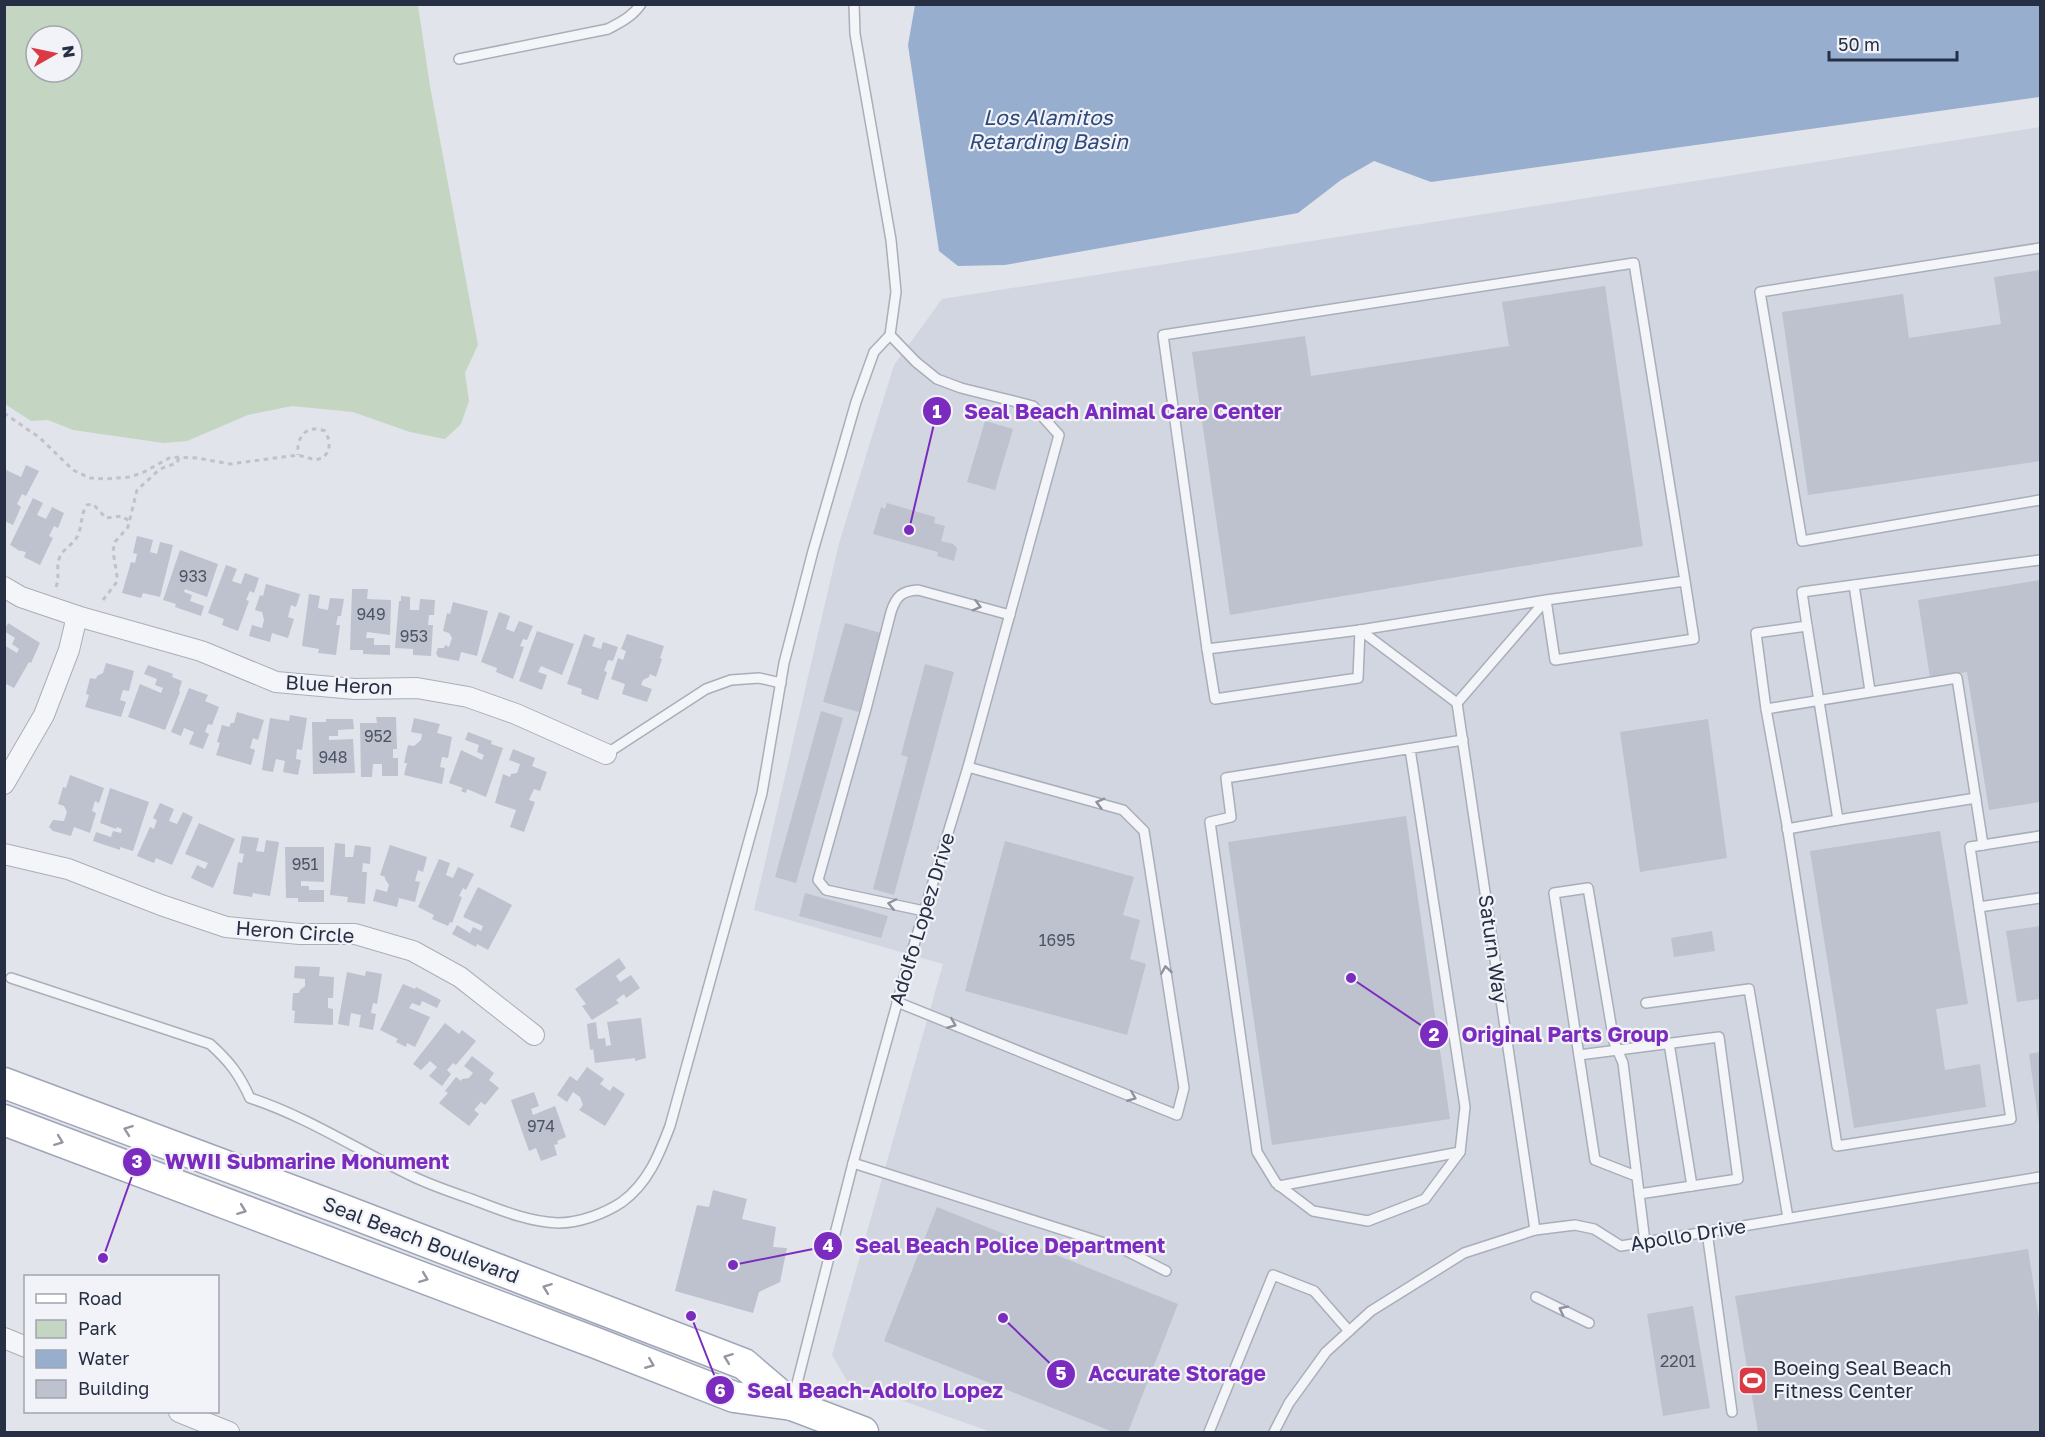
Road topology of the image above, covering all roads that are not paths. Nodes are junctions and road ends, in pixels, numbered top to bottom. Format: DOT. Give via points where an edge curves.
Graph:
graph roads {
  1 [pos="641,4"];
  2 [pos="854,4"];
  3 [pos="459,59"];
  4 [pos="2040,248"];
  5 [pos="890,335"];
  6 [pos="2040,500"];
  7 [pos="2040,560"];
  8 [pos="1685,581"];
  9 [pos="1854,585"];
  10 [pos="4,586"];
  11 [pos="1546,600"];
  12 [pos="1010,615"];
  13 [pos="77,616"];
  14 [pos="1807,626"];
  15 [pos="1360,630"];
  16 [pos="1207,649"];
  17 [pos="781,683"];
  18 [pos="1870,691"];
  19 [pos="1817,700"];
  20 [pos="1457,703"];
  21 [pos="1766,709"];
  22 [pos="1463,740"];
  23 [pos="1410,749"];
  24 [pos="606,754"];
  25 [pos="968,767"];
  26 [pos="4,784"];
  27 [pos="1976,798"];
  28 [pos="1838,820"];
  29 [pos="1788,829"];
  30 [pos="2040,836"];
  31 [pos="1983,845"];
  32 [pos="4,854"];
  33 [pos="2040,898"];
  34 [pos="1979,908"];
  35 [pos="924,911"];
  36 [pos="11,978"];
  37 [pos="897,1002"];
  38 [pos="1646,1002"];
  39 [pos="534,1035"];
  40 [pos="1669,1043"];
  41 [pos="1618,1050"];
  42 [pos="1579,1054"];
  43 [pos="4,1083"];
  44 [pos="4,1120"];
  45 [pos="1460,1152"];
  46 [pos="853,1163"];
  47 [pos="1636,1176"];
  48 [pos="2040,1178"];
  49 [pos="1280,1186"];
  50 [pos="1692,1186"];
  51 [pos="2040,1189"];
  52 [pos="1639,1194"];
  53 [pos="1788,1218"];
  54 [pos="1535,1230"];
  55 [pos="1707,1232"];
  56 [pos="1645,1242"];
  57 [pos="1166,1271"];
  58 [pos="1536,1297"];
  59 [pos="1589,1323"];
  60 [pos="1349,1331"];
  61 [pos="4,1338"];
  62 [pos="24,1346"];
  63 [pos="792,1405"];
  64 [pos="1732,1412"];
  65 [pos="182,1413"];
  66 [pos="229,1432"];
  67 [pos="863,1432"];
  68 [pos="1209,1432"];
  69 [pos="1274,1432"];
  1 -- 3 [label="lane" via="626,20 608,29"];
  2 -- 5 [label="lane" via="855,34 894,272 896,292"];
  4 -- 6 [label="lane" via="1760,292 1802,541"];
  5 -- 12 [label="lane, Adolfo Lopez Drive" via="937,379 1033,406 1059,435"];
  5 -- 17 [label="lane" via="874,352 856,402 813,551"];
  7 -- 9 [label="lane"];
  8 -- 11 [label="lane"];
  8 -- 11 [label="lane" via="1694,639 1555,660"];
  8 -- 16 [label="lane" via="1634,263 1163,335"];
  9 -- 14 [label="lane" via="1802,592"];
  9 -- 18 [label="lane"];
  10 -- 13 [label="street, Blue Heron" via="21,597"];
  11 -- 15 [label="lane"];
  11 -- 20 [label="lane"];
  12 -- 25 [label="lane, Adolfo Lopez Drive"];
  35 -- 12 [label="lane, one-way" via="826,890 818,880 894,600 906,591 924,591"];
  13 -- 24 [label="street, Blue Heron" via="201,651 276,682 355,689 417,688 468,697"];
  13 -- 26 [label="street" via="69,650 44,715"];
  14 -- 19 [label="lane"];
  14 -- 21 [label="lane" via="1756,633"];
  15 -- 16 [label="lane"];
  15 -- 16 [label="lane" via="1358,678 1215,699"];
  15 -- 20 [label="lane"];
  17 -- 24 [label="lane" via="759,678 731,680 706,689"];
  17 -- 36 [label="lane" via="762,793 670,1126 648,1175 622,1202 595,1215 560,1223 538,1221 416,1178 302,1118 250,1098 228,1059 210,1044"];
  18 -- 19 [label="lane"];
  18 -- 27 [label="lane" via="1957,678"];
  19 -- 21 [label="lane"];
  19 -- 28 [label="lane"];
  20 -- 22 [label="lane, Saturn Way"];
  21 -- 29 [label="lane"];
  22 -- 23 [label="lane"];
  22 -- 54 [label="lane, Saturn Way"];
  23 -- 45 [label="lane" via="1466,1107"];
  23 -- 49 [label="lane" via="1226,778 1231,817 1210,822 1257,1152"];
  25 -- 35 [label="lane, Adolfo Lopez Drive"];
  37 -- 25 [label="lane, one-way" via="1177,1115 1184,1088 1144,831 1123,810"];
  27 -- 28 [label="lane"];
  27 -- 31 [label="lane"];
  28 -- 29 [label="lane"];
  29 -- 34 [label="lane" via="1837,1146 2011,1119"];
  30 -- 31 [label="lane"];
  31 -- 34 [label="lane" via="1970,847"];
  32 -- 39 [label="street, Heron Circle" via="68,869 226,927 355,934 413,951 460,977"];
  33 -- 34 [label="lane"];
  35 -- 37 [label="lane, Adolfo Lopez Drive"];
  37 -- 46 [label="lane, Adolfo Lopez Drive"];
  38 -- 53 [label="lane" via="1749,989"];
  40 -- 41 [label="lane"];
  40 -- 50 [label="lane"];
  40 -- 50 [label="lane" via="1719,1037 1738,1179"];
  41 -- 42 [label="lane"];
  41 -- 42 [label="lane" via="1588,888 1554,893"];
  41 -- 47 [label="lane" via="1623,1063"];
  42 -- 47 [label="lane" via="1595,1160"];
  63 -- 43 [label="main road, Seal Beach Boulevard, one-way" via="744,1364"];
  44 -- 63 [label="main road, Seal Beach Boulevard, one-way" via="734,1397"];
  45 -- 49 [label="lane"];
  45 -- 49 [label="lane" via="1425,1198 1368,1221 1313,1211"];
  46 -- 57 [label="lane" via="1123,1249"];
  46 -- 63 [label="lane, Adolfo Lopez Drive"];
  47 -- 52 [label="lane"];
  48 -- 51 [label="lane"];
  48 -- 53 [label="lane, Apollo Drive"];
  50 -- 52 [label="lane"];
  52 -- 56 [label="lane"];
  53 -- 55 [label="lane, Apollo Drive"];
  54 -- 56 [label="lane, Apollo Drive" via="1575,1225 1594,1229 1621,1246"];
  54 -- 60 [label="lane, Apollo Drive" via="1464,1253 1371,1311"];
  55 -- 56 [label="lane, Apollo Drive"];
  55 -- 64 [label="lane"];
  59 -- 58 [label="lane, one-way"];
  60 -- 68 [label="lane" via="1314,1291 1273,1275"];
  60 -- 69 [label="lane, Apollo Drive" via="1326,1352 1289,1403"];
  61 -- 62 [label="street"];
  63 -- 67 [label="main road, Seal Beach Boulevard"];
  65 -- 66 [label="street"];
}
